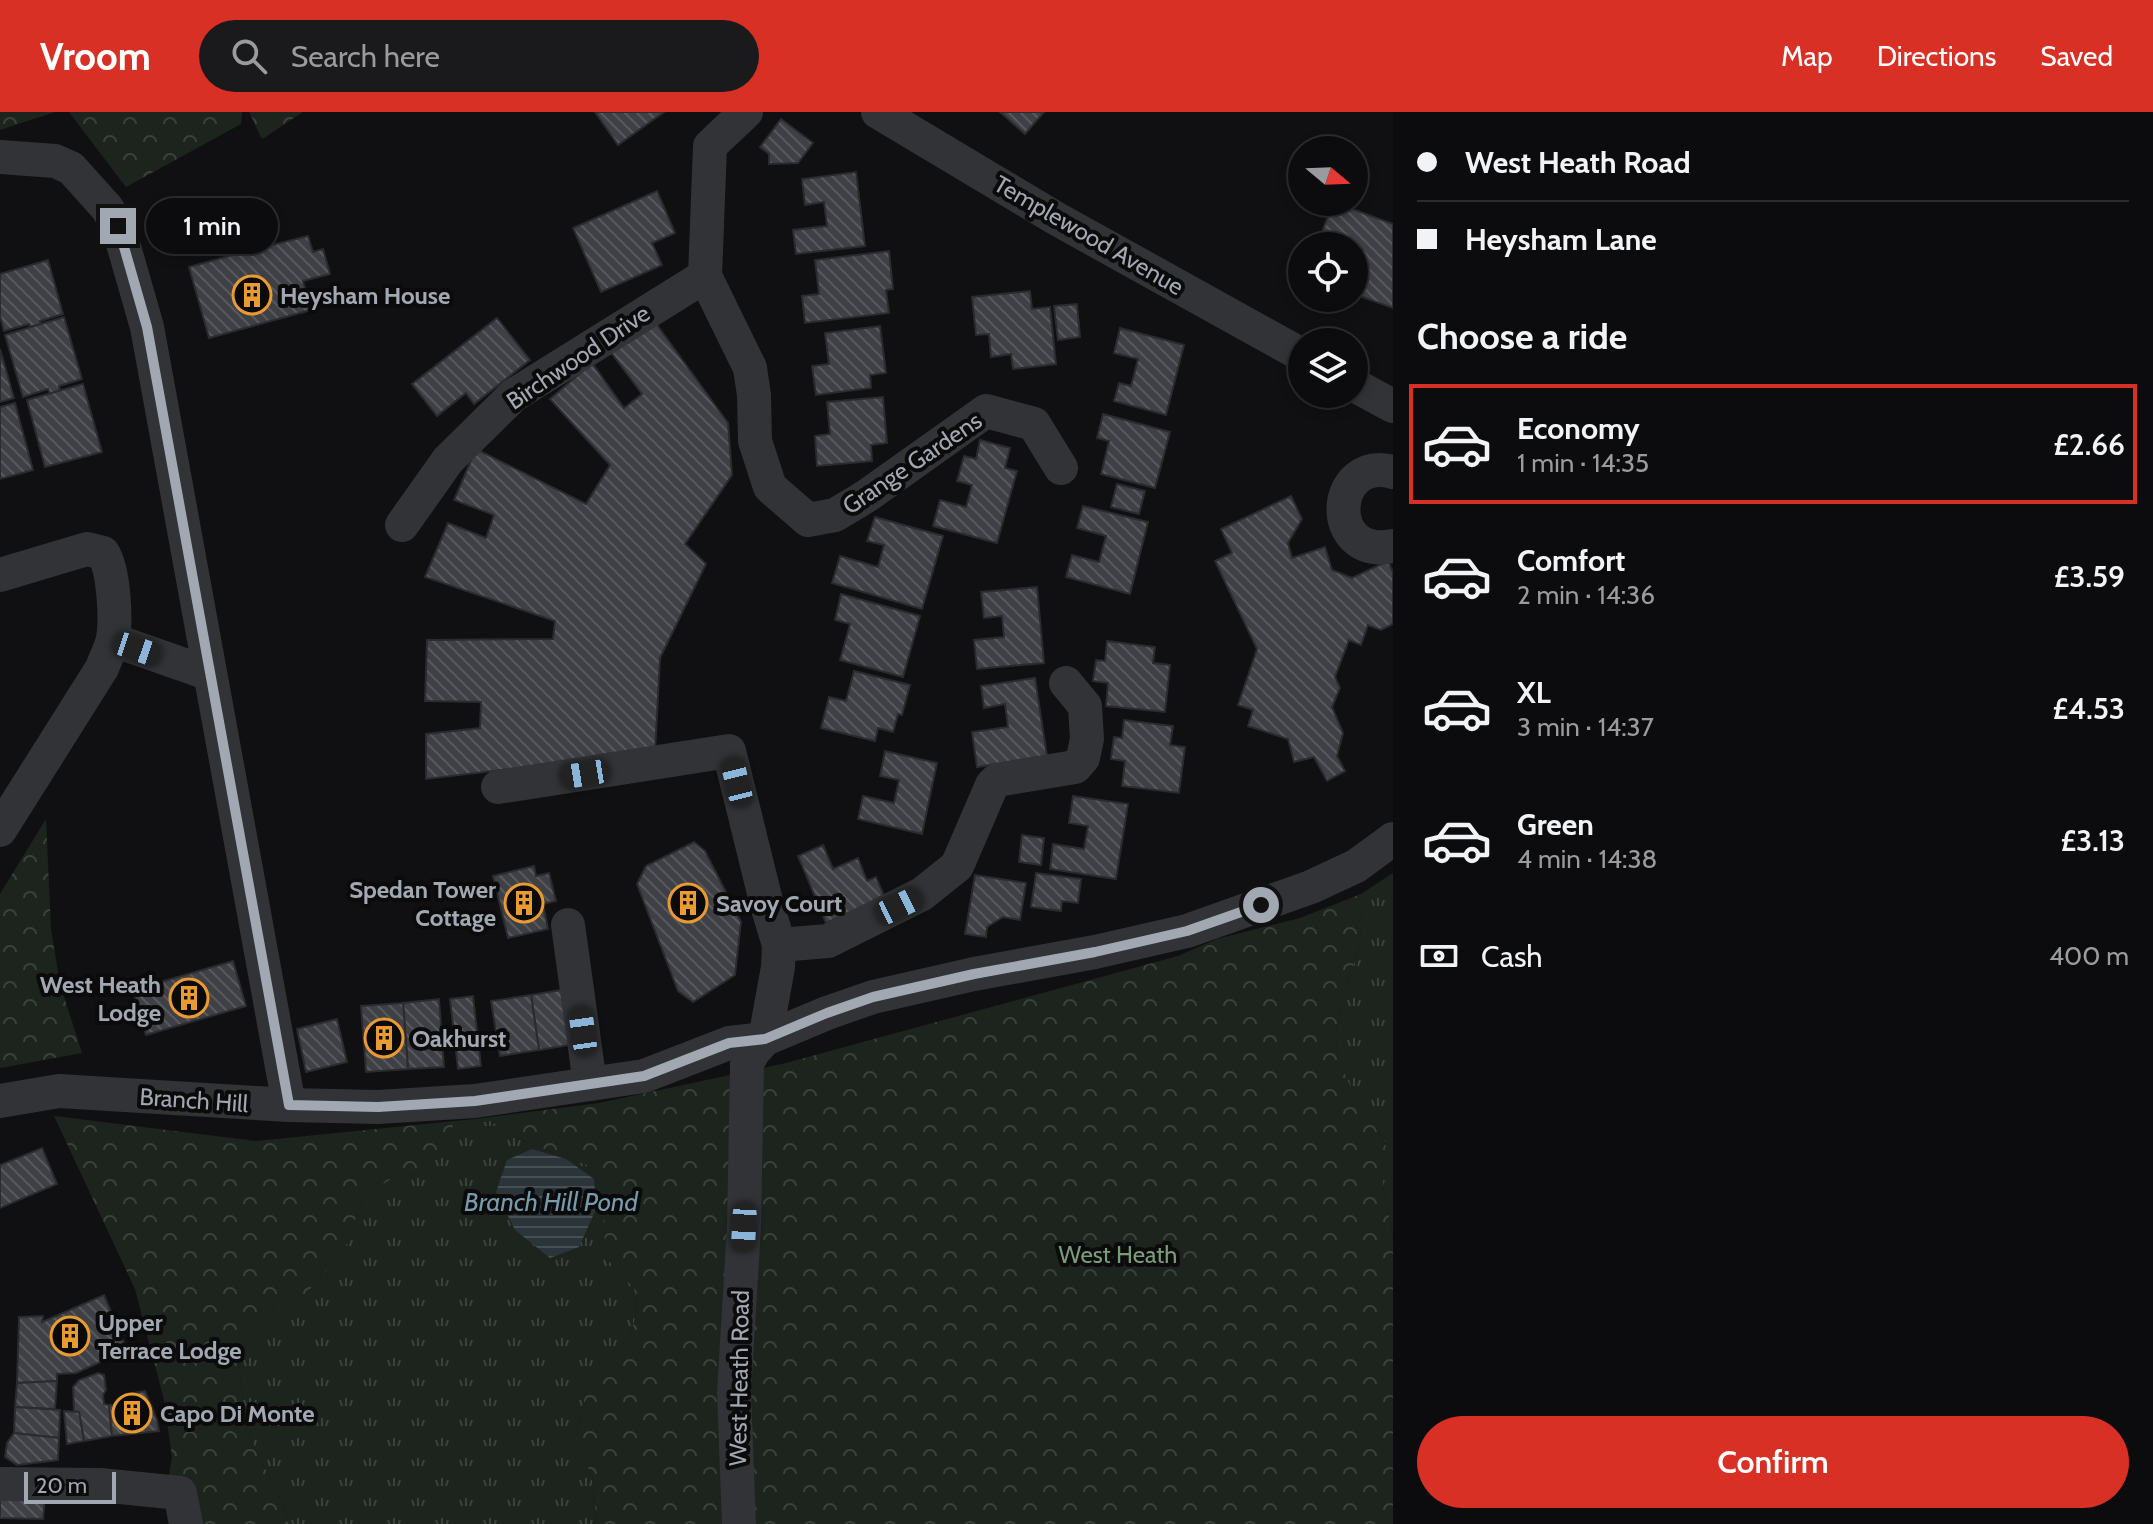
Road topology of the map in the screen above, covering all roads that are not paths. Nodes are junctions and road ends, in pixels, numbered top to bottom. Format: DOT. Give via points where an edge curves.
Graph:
graph roads {
  1 [pos="746,112"];
  2 [pos="878,112"];
  3 [pos="0,157"];
  4 [pos="705,276"];
  5 [pos="1288,347"];
  6 [pos="1368,393"];
  7 [pos="1393,406"];
  8 [pos="1061,468"];
  9 [pos="1393,472"];
  10 [pos="402,525"];
  11 [pos="1393,546"];
  12 [pos="0,575"];
  13 [pos="113,640"];
  14 [pos="210,674"];
  15 [pos="1066,683"];
  16 [pos="498,787"];
  17 [pos="0,830"];
  18 [pos="1393,839"];
  19 [pos="568,925"];
  20 [pos="779,945"];
  21 [pos="765,1039"];
  22 [pos="590,1084"];
  23 [pos="0,1101"];
  24 [pos="289,1105"];
  25 [pos="0,1484"];
  26 [pos="183,1508"];
  27 [pos="739,1524"];
  1 -- 4 [label="street, Grange Gardens" via="710,146"];
  2 -- 5 [label="street, Templewood Avenue"];
  3 -- 14 [label="street" via="55,161 71,168 118,226 147,327"];
  4 -- 8 [label="street, Grange Gardens" via="750,368 755,441 770,487 808,520 835,515 865,497 986,411 1034,424"];
  4 -- 10 [label="street, Birchwood Drive" via="514,395 448,460"];
  6 -- 7 [label="street"];
  9 -- 11 [label="street" via="1362,476 1345,495 1342,508 1344,521 1359,541 1370,547"];
  12 -- 13 [label="street" via="87,549 103,553 113,586"];
  13 -- 14 [label="street"];
  13 -- 17 [label="street" via="102,668"];
  14 -- 24 [label="street"];
  15 -- 20 [label="street" via="1085,706 1087,739 1075,767 997,780 957,866 922,894 828,941"];
  16 -- 20 [label="street" via="729,751"];
  18 -- 21 [label="street" via="1356,866 1311,887 1187,931 873,997"];
  19 -- 22 [label="street"];
  20 -- 21 [label="street, West Heath Road"];
  21 -- 22 [label="street, Branch Hill" via="729,1043 644,1076"];
  21 -- 27 [label="street, West Heath Road" via="747,1063 734,1392"];
  22 -- 24 [label="street, Branch Hill" via="475,1101"];
  23 -- 24 [label="street, Branch Hill" via="59,1091"];
  25 -- 26 [label="street" via="100,1485"];
}
